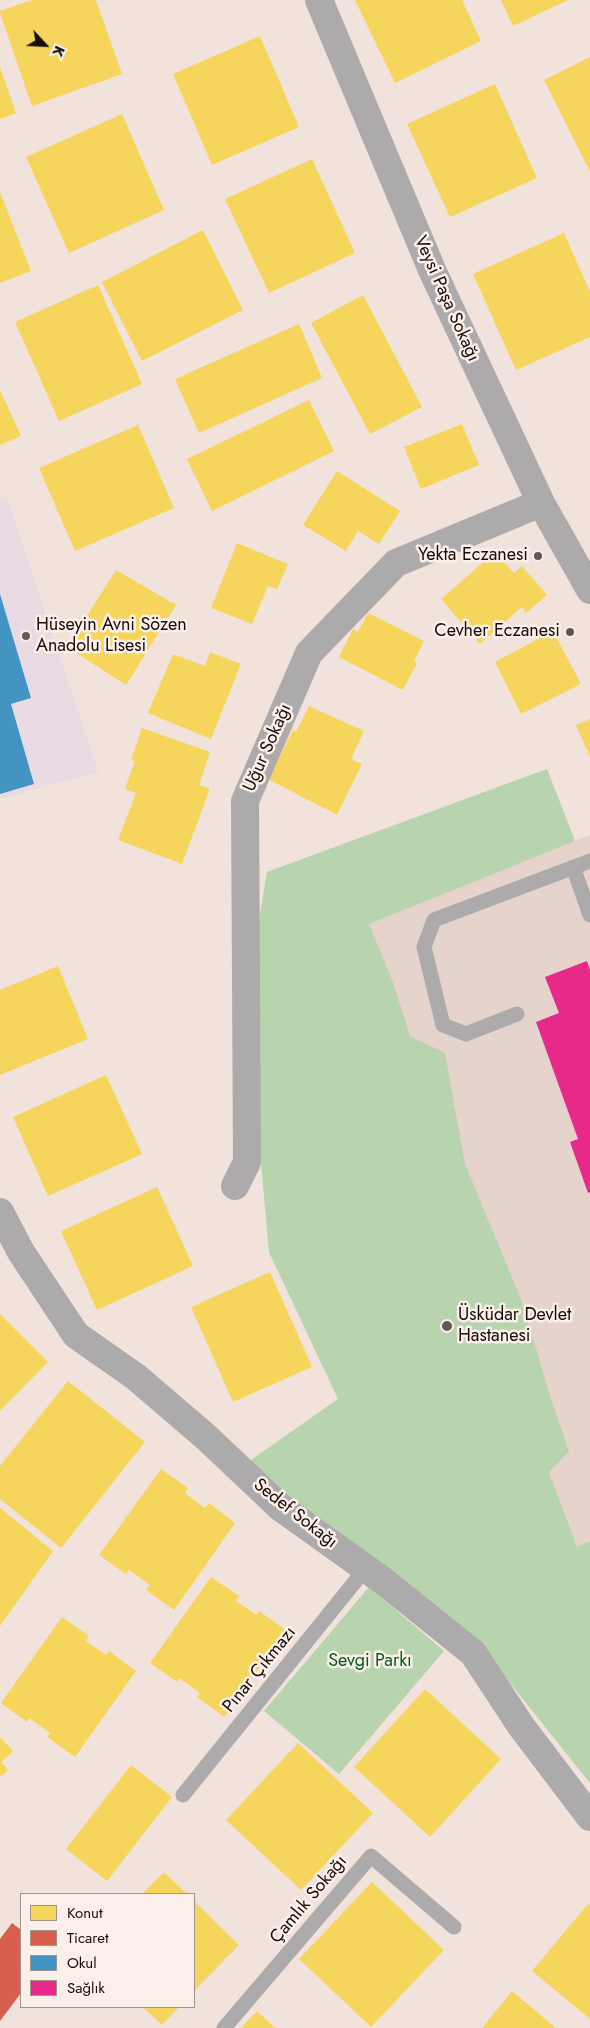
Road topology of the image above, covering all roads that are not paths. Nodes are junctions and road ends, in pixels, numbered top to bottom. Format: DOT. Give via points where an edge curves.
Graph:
graph roads {
  1 [pos="319,0"];
  2 [pos="540,503"];
  3 [pos="590,590"];
  4 [pos="590,862"];
  5 [pos="573,868"];
  6 [pos="590,915"];
  7 [pos="517,1014"];
  8 [pos="235,1186"];
  9 [pos="0,1212"];
  10 [pos="366,1568"];
  11 [pos="183,1795"];
  12 [pos="590,1817"];
  13 [pos="454,1927"];
  14 [pos="224,2028"];
  1 -- 2 [label="street, Veysi Paşa Sokağı" via="432,270"];
  2 -- 3 [label="street, Veysi Paşa Sokağı"];
  2 -- 8 [label="street, Uğur Sokağı" via="396,562 310,653 245,801 247,1162"];
  4 -- 5 [label="lane"];
  5 -- 6 [label="lane"];
  5 -- 7 [label="lane" via="434,920 424,947 443,1025 466,1034"];
  9 -- 10 [label="street, Sedef Sokağı" via="21,1252 76,1335 136,1377 280,1507"];
  10 -- 11 [label="lane, Pınar Çıkmazı"];
  10 -- 12 [label="street, Sedef Sokağı" via="474,1653 521,1726"];
  13 -- 14 [label="lane, Çamlık Sokağı" via="371,1856"];
}
